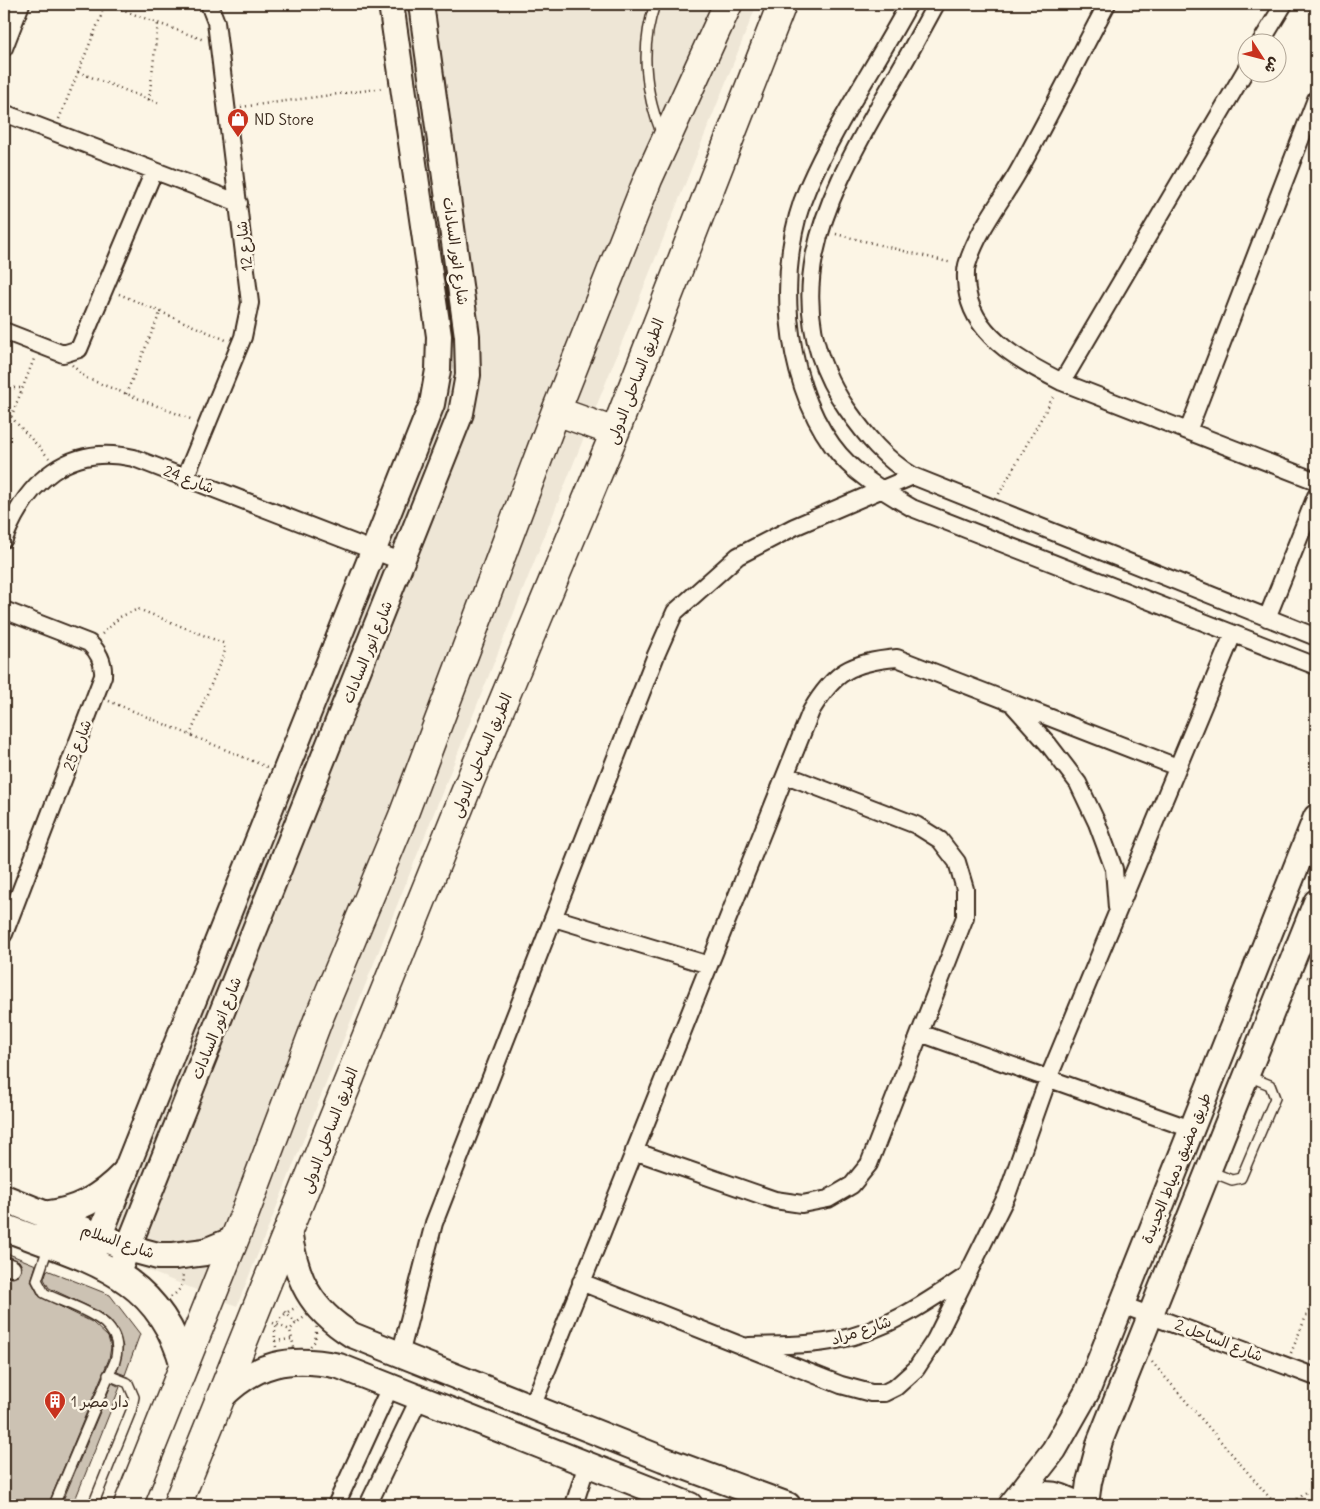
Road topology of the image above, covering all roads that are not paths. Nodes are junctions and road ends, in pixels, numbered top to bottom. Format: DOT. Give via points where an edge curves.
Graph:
graph roads {
  1 [pos="21,4"];
  2 [pos="210,4"];
  3 [pos="214,4"];
  4 [pos="391,4"];
  5 [pos="421,4"];
  6 [pos="655,4"];
  7 [pos="728,4"];
  8 [pos="782,4"];
  9 [pos="909,4"];
  10 [pos="936,4"];
  11 [pos="1107,4"];
  12 [pos="1284,4"];
  13 [pos="216,22"];
  14 [pos="1267,32"];
  15 [pos="4,48"];
  16 [pos="431,70"];
  17 [pos="401,81"];
  18 [pos="1239,82"];
  19 [pos="1316,99"];
  20 [pos="4,113"];
  21 [pos="664,142"];
  22 [pos="154,171"];
  23 [pos="238,203"];
  24 [pos="4,332"];
  25 [pos="1062,382"];
  26 [pos="556,411"];
  27 [pos="1188,431"];
  28 [pos="615,432"];
  29 [pos="912,476"];
  30 [pos="185,478"];
  31 [pos="1316,481"];
  32 [pos="880,489"];
  33 [pos="1316,496"];
  34 [pos="4,539"];
  35 [pos="374,551"];
  36 [pos="403,562"];
  37 [pos="4,610"];
  38 [pos="1267,618"];
  39 [pos="1233,634"];
  40 [pos="1316,637"];
  41 [pos="1316,666"];
  42 [pos="1011,702"];
  43 [pos="1177,768"];
  44 [pos="786,775"];
  45 [pos="1316,817"];
  46 [pos="234,900"];
  47 [pos="1316,902"];
  48 [pos="264,910"];
  49 [pos="1117,912"];
  50 [pos="554,918"];
  51 [pos="4,934"];
  52 [pos="709,965"];
  53 [pos="920,1033"];
  54 [pos="1247,1075"];
  55 [pos="1048,1078"];
  56 [pos="1191,1129"];
  57 [pos="634,1151"];
  58 [pos="1209,1171"];
  59 [pos="124,1174"];
  60 [pos="4,1198"];
  61 [pos="44,1214"];
  62 [pos="4,1227"];
  63 [pos="289,1231"];
  64 [pos="99,1237"];
  65 [pos="234,1240"];
  66 [pos="50,1245"];
  67 [pos="128,1248"];
  68 [pos="89,1261"];
  69 [pos="118,1274"];
  70 [pos="968,1275"];
  71 [pos="582,1282"];
  72 [pos="1122,1305"];
  73 [pos="1151,1314"];
  74 [pos="742,1347"];
  75 [pos="400,1355"];
  76 [pos="184,1366"];
  77 [pos="108,1375"];
  78 [pos="1316,1377"];
  79 [pos="391,1385"];
  80 [pos="420,1397"];
  81 [pos="220,1399"];
  82 [pos="532,1407"];
  83 [pos="587,1464"];
  84 [pos="54,1505"];
  85 [pos="93,1505"];
  86 [pos="128,1505"];
  87 [pos="177,1505"];
  88 [pos="336,1505"];
  89 [pos="368,1505"];
  90 [pos="574,1505"];
  91 [pos="690,1505"];
  92 [pos="788,1505"];
  93 [pos="1012,1505"];
  94 [pos="1076,1505"];
  95 [pos="1086,1505"];
  1 -- 15 [label="street"];
  2 -- 13 [label="street, شارع 12"];
  3 -- 13 [label="street"];
  4 -- 17 [label="main road, شارع انور السادات"];
  5 -- 16 [label="main road, شارع انور السادات"];
  6 -- 21 [label="lane" via="648,33 647,77 650,100"];
  7 -- 21 [label="highway"];
  8 -- 28 [label="highway, الطريق الساحلى الدولى"];
  9 -- 32 [label="street" via="807,188 797,223 788,301 795,359 801,383 818,421 832,446"];
  10 -- 29 [label="street" via="845,166 831,198 812,264 810,298 814,332 823,364 838,395 883,455"];
  11 -- 25 [label="street" via="1019,171 976,241 966,267 968,295 979,321 1001,345 1028,365"];
  12 -- 14 [label="street"];
  13 -- 23 [label="street, شارع 12"];
  16 -- 17 [label="main road"];
  16 -- 36 [label="main road, شارع انور السادات" via="467,336 468,375 455,432"];
  17 -- 35 [label="main road, شارع انور السادات" via="437,319 438,370 426,420"];
  18 -- 25 [label="street"];
  19 -- 27 [label="street"];
  20 -- 22 [label="street"];
  21 -- 26 [label="highway"];
  22 -- 23 [label="street"];
  22 -- 24 [label="street" via="79,349 69,354"];
  23 -- 30 [label="street, شارع 12" via="250,303 246,327"];
  25 -- 27 [label="street"];
  26 -- 28 [label="highway"];
  26 -- 65 [label="highway" via="406,808 318,1020"];
  27 -- 31 [label="street"];
  28 -- 63 [label="highway, الطريق الساحلى الدولى" via="364,1040"];
  29 -- 32 [label="street"];
  29 -- 38 [label="street"];
  30 -- 34 [label="street, شارع 24" via="134,458 112,454 90,456 58,468 40,481 24,498"];
  30 -- 35 [label="street, شارع 24"];
  32 -- 39 [label="street" via="912,508"];
  32 -- 50 [label="street" via="794,526 738,556 675,612"];
  33 -- 38 [label="street"];
  35 -- 36 [label="street, شارع 24"];
  35 -- 46 [label="main road, شارع انور السادات"];
  36 -- 48 [label="main road, شارع انور السادات"];
  37 -- 51 [label="street, شارع 25" via="82,639 94,648 104,668"];
  38 -- 40 [label="street"];
  39 -- 41 [label="street"];
  39 -- 43 [label="street"];
  42 -- 43 [label="street"];
  42 -- 44 [label="street" via="897,658 870,660 845,671 825,688 811,711"];
  42 -- 49 [label="street" via="1078,783 1114,869"];
  43 -- 49 [label="street"];
  44 -- 52 [label="street"];
  44 -- 53 [label="street" via="916,825 940,840 957,862 965,889 965,917"];
  45 -- 56 [label="main road, طريق مضيق دمياط الجديدة"];
  46 -- 48 [label="main road"];
  46 -- 59 [label="main road, شارع انور السادات"];
  47 -- 54 [label="main road, طريق مضيق دمياط الجديدة"];
  48 -- 67 [label="main road, شارع انور السادات"];
  49 -- 55 [label="street"];
  50 -- 52 [label="street"];
  50 -- 75 [label="street" via="434,1223"];
  52 -- 57 [label="street"];
  53 -- 55 [label="street"];
  53 -- 57 [label="street" via="869,1164 852,1185 828,1198 802,1204 775,1200"];
  54 -- 58 [label="main road, طريق مضيق دمياط الجديدة"];
  54 -- 58 [label="lane" via="1270,1085 1275,1098 1241,1178 1232,1180"];
  55 -- 56 [label="street"];
  55 -- 70 [label="street" via="1007,1195"];
  56 -- 72 [label="main road, طريق مضيق دمياط الجديدة"];
  57 -- 71 [label="street"];
  58 -- 73 [label="main road, طريق مضيق دمياط الجديدة"];
  59 -- 61 [label="main road" via="88,1203"];
  59 -- 64 [label="main road, شارع انور السادات"];
  60 -- 61 [label="main road, شارع السلام"];
  61 -- 64 [label="main road, شارع السلام"];
  62 -- 66 [label="main road, شارع السلام"];
  63 -- 75 [label="main road" via="299,1276 315,1304 338,1327"];
  63 -- 81 [label="highway, الطريق الساحلى الدولى"];
  64 -- 67 [label="main road, شارع السلام"];
  64 -- 68 [label="main road, شارع انور السادات"];
  65 -- 67 [label="main road, شارع السلام" via="204,1252 182,1256 158,1256"];
  65 -- 76 [label="highway"];
  66 -- 68 [label="main road, شارع السلام"];
  66 -- 77 [label="lane" via="37,1280 40,1289 111,1327 116,1355"];
  67 -- 69 [label="main road, شارع انور السادات"];
  68 -- 69 [label="main road, شارع السلام"];
  69 -- 76 [label="main road, شارع السلام" via="156,1306 175,1338"];
  70 -- 74 [label="street, شارع مراد" via="927,1303 885,1325 837,1340"];
  70 -- 74 [label="street" via="936,1340 916,1369 896,1388 884,1393 871,1394 842,1385"];
  71 -- 74 [label="street"];
  71 -- 82 [label="street"];
  72 -- 73 [label="street, شارع الساحل 2"];
  72 -- 93 [label="main road, طريق مضيق دمياط الجديدة" via="1077,1412 1039,1471"];
  73 -- 78 [label="street, شارع الساحل 2"];
  73 -- 95 [label="main road, طريق مضيق دمياط الجديدة" via="1100,1441"];
  75 -- 82 [label="main road"];
  76 -- 86 [label="highway"];
  77 -- 84 [label="lane"];
  77 -- 85 [label="lane" via="128,1383 134,1397"];
  79 -- 80 [label="main road"];
  79 -- 81 [label="main road" via="339,1366 284,1356 237,1382"];
  79 -- 88 [label="street"];
  80 -- 83 [label="main road"];
  80 -- 89 [label="street"];
  81 -- 87 [label="highway, الطريق الساحلى الدولى"];
  82 -- 92 [label="main road"];
  83 -- 90 [label="street"];
  83 -- 91 [label="main road"];
  93 -- 94 [label="main road" via="1029,1496 1047,1494"];
}
